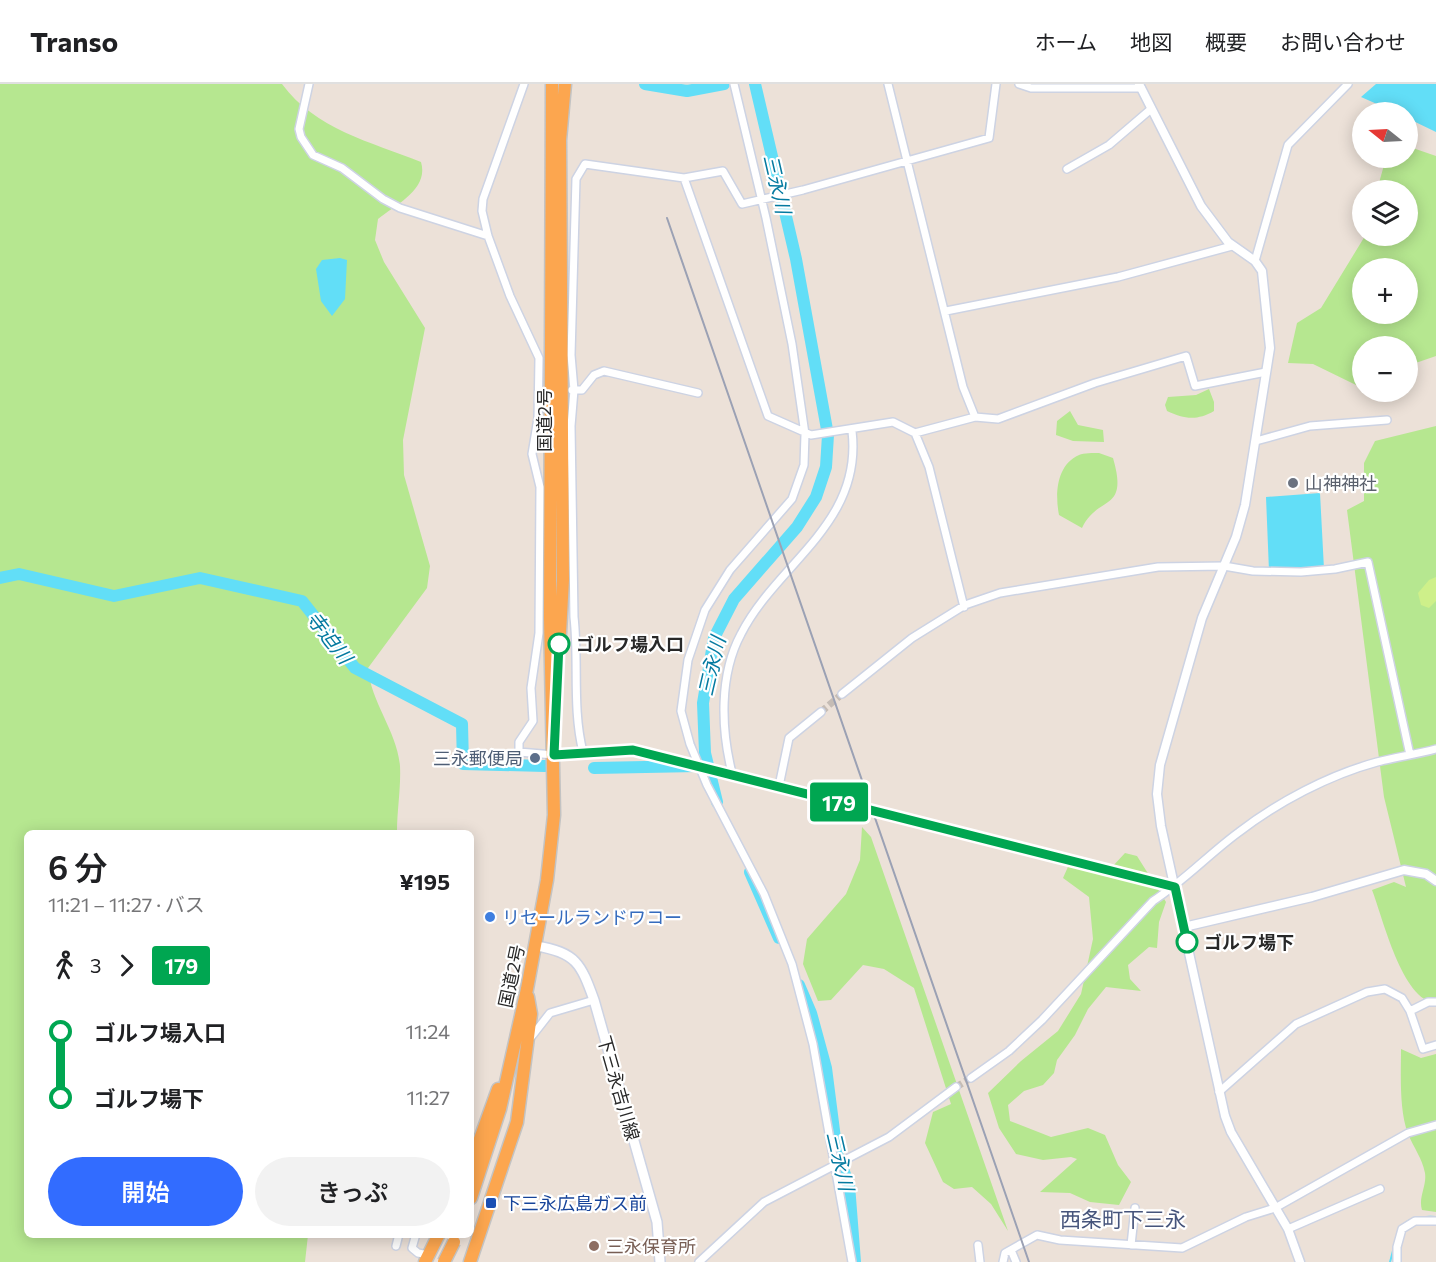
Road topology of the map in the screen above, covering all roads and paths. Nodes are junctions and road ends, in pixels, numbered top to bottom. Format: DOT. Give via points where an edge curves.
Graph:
graph roads {
  1 [pos="309,84"];
  2 [pos="524,84"];
  3 [pos="552,84"];
  4 [pos="565,84"];
  5 [pos="734,84"];
  6 [pos="888,84"];
  7 [pos="996,84"];
  8 [pos="1019,84"];
  9 [pos="1348,84"];
  10 [pos="1140,86"];
  11 [pos="1151,109"];
  12 [pos="908,161"];
  13 [pos="1067,169"];
  14 [pos="684,178"];
  15 [pos="763,200"];
  16 [pos="488,236"];
  17 [pos="1232,246"];
  18 [pos="1255,261"];
  19 [pos="946,311"];
  20 [pos="1266,372"];
  21 [pos="570,390"];
  22 [pos="698,393"];
  23 [pos="975,417"];
  24 [pos="1387,420"];
  25 [pos="849,431"];
  26 [pos="915,433"];
  27 [pos="808,435"];
  28 [pos="1256,441"];
  29 [pos="1224,566"];
  30 [pos="964,607"];
  31 [pos="842,694"];
  32 [pos="821,712"];
  33 [pos="1436,750"];
  34 [pos="583,752"];
  35 [pos="554,755"];
  36 [pos="1410,755"];
  37 [pos="700,765"];
  38 [pos="732,773"];
  39 [pos="779,786"];
  40 [pos="1436,881"];
  41 [pos="1175,887"];
  42 [pos="1184,927"];
  43 [pos="536,946"];
  44 [pos="527,989"];
  45 [pos="594,1000"];
  46 [pos="1436,1002"];
  47 [pos="1410,1011"];
  48 [pos="528,1043"];
  49 [pos="1436,1045"];
  50 [pos="513,1055"];
  51 [pos="971,1078"];
  52 [pos="956,1087"];
  53 [pos="1219,1092"];
  54 [pos="1436,1125"];
  55 [pos="474,1156"];
  56 [pos="835,1164"];
  57 [pos="474,1189"];
  58 [pos="1380,1190"];
  59 [pos="1135,1208"];
  60 [pos="1275,1208"];
  61 [pos="1436,1221"];
  62 [pos="1288,1229"];
  63 [pos="398,1238"];
  64 [pos="413,1238"];
  65 [pos="436,1238"];
  66 [pos="455,1238"];
  67 [pos="978,1245"];
  68 [pos="1131,1245"];
  69 [pos="396,1246"];
  70 [pos="1011,1250"];
  71 [pos="427,1259"];
  72 [pos="444,1262"];
  73 [pos="470,1262"];
  74 [pos="660,1262"];
  75 [pos="699,1262"];
  76 [pos="852,1262"];
  77 [pos="980,1262"];
  78 [pos="1003,1262"];
  79 [pos="1016,1262"];
  80 [pos="1300,1262"];
  81 [pos="1397,1262"];
  1 -- 16 [label="street" via="299,129 313,154 342,168 400,208"];
  2 -- 16 [label="street" via="483,199"];
  3 -- 35 [label="highway, 国道2号" via="550,617"];
  4 -- 35 [label="highway, 国道2号" via="561,140 563,580"];
  5 -- 15 [label="street"];
  6 -- 12 [label="street"];
  7 -- 12 [label="street" via="989,138"];
  8 -- 10 [label="street" via="1031,88"];
  9 -- 18 [label="street" via="1288,145"];
  10 -- 11 [label="street"];
  11 -- 13 [label="street" via="1109,145"];
  11 -- 17 [label="street" via="1201,206"];
  12 -- 15 [label="street"];
  12 -- 19 [label="street"];
  14 -- 15 [label="street" via="723,171 740,202"];
  14 -- 21 [label="street" via="585,164 576,179"];
  14 -- 27 [label="street" via="768,416"];
  15 -- 27 [label="street"];
  16 -- 35 [label="street" via="539,358 538,418 532,454 540,487 539,633 531,688 533,721 517,748 525,754"];
  17 -- 18 [label="street"];
  17 -- 19 [label="street" via="1118,277"];
  18 -- 20 [label="street" via="1265,285 1270,348"];
  19 -- 23 [label="street" via="963,387"];
  20 -- 23 [label="street" via="1195,386 1186,356 1095,383 998,419"];
  20 -- 28 [label="street"];
  21 -- 22 [label="street" via="582,390 594,375 604,371"];
  21 -- 34 [label="street" via="576,718"];
  23 -- 26 [label="street"];
  24 -- 28 [label="street" via="1310,426"];
  25 -- 26 [label="street" via="893,422"];
  25 -- 27 [label="street"];
  25 -- 38 [label="street" via="852,461 831,521 770,590 736,645 728,670 724,721"];
  26 -- 30 [label="street" via="929,467"];
  27 -- 37 [label="street" via="804,465 792,499 716,590 688,660 681,711"];
  28 -- 29 [label="street" via="1245,505"];
  29 -- 30 [label="street" via="1158,567 1000,593"];
  29 -- 36 [label="street" via="1301,572 1368,562"];
  29 -- 41 [label="street" via="1202,618 1160,765 1157,795"];
  30 -- 31 [label="street" via="912,638"];
  32 -- 39 [label="street" via="789,738"];
  33 -- 36 [label="street"];
  34 -- 35 [label="street"];
  34 -- 37 [label="street" via="633,750"];
  35 -- 43 [label="highway, 国道2号" via="554,815"];
  36 -- 41 [label="street" via="1339,776 1280,805 1237,834"];
  37 -- 38 [label="street"];
  37 -- 56 [label="street" via="764,894 792,964 813,1044"];
  38 -- 39 [label="street"];
  39 -- 41 [label="street"];
  40 -- 42 [label="street" via="1426,874 1404,870 1312,897"];
  41 -- 42 [label="street"];
  41 -- 51 [label="street" via="1153,901 1009,1051"];
  42 -- 53 [label="street"];
  43 -- 44 [label="highway, 国道2号"];
  43 -- 45 [label="main road, 下三永吉川線" via="563,951 574,959"];
  44 -- 48 [label="highway" via="531,1014"];
  44 -- 50 [label="highway, 国道2号"];
  45 -- 48 [label="street" via="550,1013"];
  45 -- 74 [label="main road, 下三永吉川線" via="657,1222"];
  46 -- 47 [label="street"];
  47 -- 49 [label="street" via="1423,1049"];
  47 -- 53 [label="street" via="1402,998 1385,989 1367,992 1282,1034"];
  48 -- 73 [label="highway" via="517,1122"];
  50 -- 55 [label="highway"];
  50 -- 57 [label="highway, 国道2号"];
  52 -- 56 [label="street" via="889,1137"];
  53 -- 60 [label="street" via="1231,1132"];
  54 -- 60 [label="street" via="1408,1133"];
  56 -- 75 [label="street" via="764,1202"];
  56 -- 76 [label="street"];
  58 -- 62 [label="street"];
  59 -- 68 [label="street"];
  60 -- 62 [label="street"];
  60 -- 68 [label="street" via="1246,1217 1182,1248"];
  61 -- 81 [label="street" via="1415,1221 1402,1229"];
  62 -- 80 [label="street"];
  63 -- 69 [label="street"];
  64 -- 71 [label="street" via="412,1248"];
  65 -- 71 [label="highway"];
  66 -- 72 [label="highway, bridge"];
  67 -- 77 [label="street"];
  68 -- 70 [label="street" via="1037,1235"];
  70 -- 78 [label="street" via="1005,1253"];
  70 -- 79 [label="street"];
}
